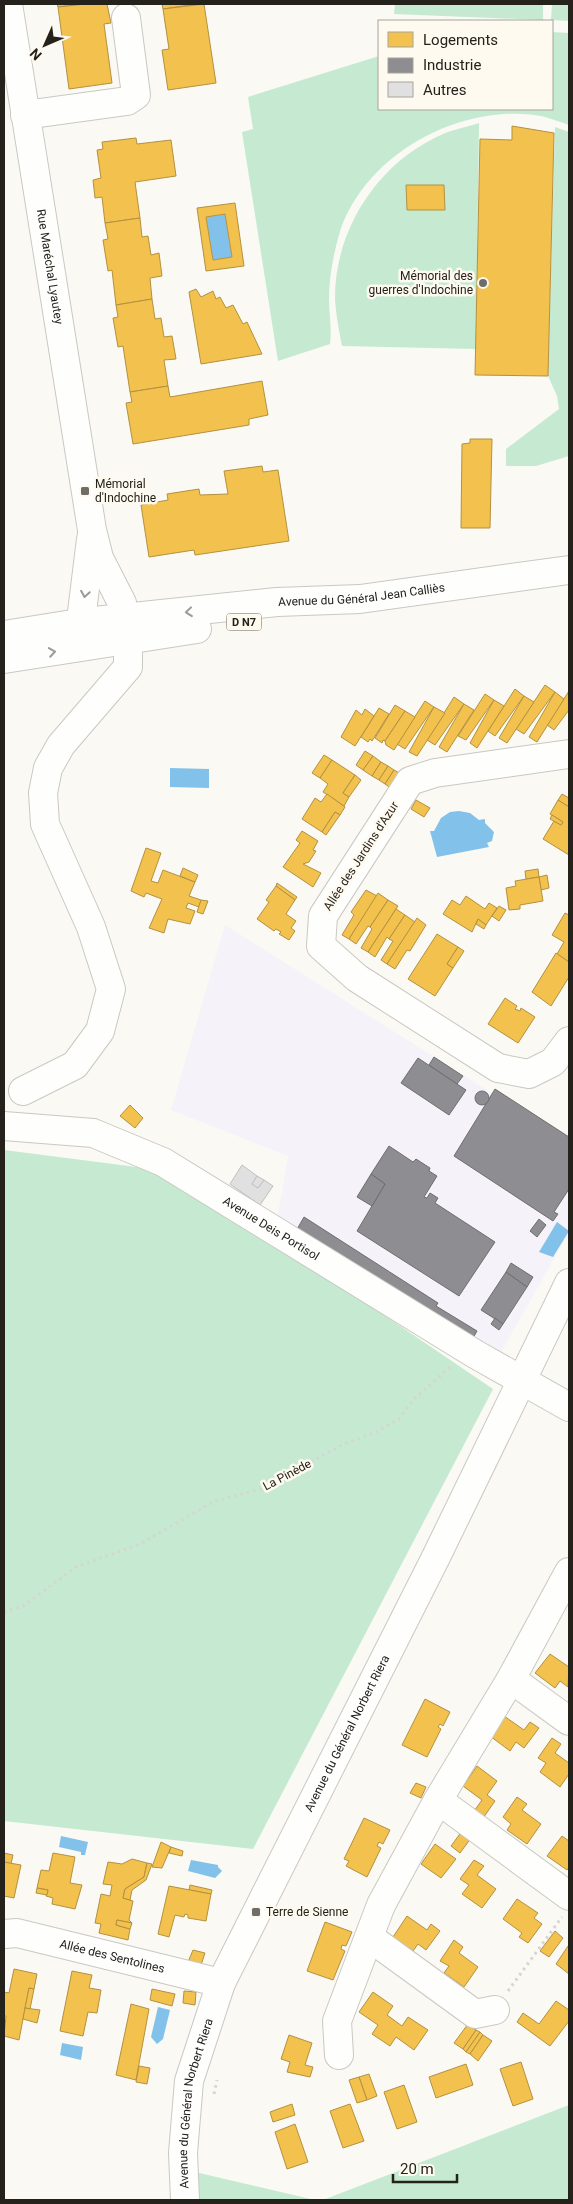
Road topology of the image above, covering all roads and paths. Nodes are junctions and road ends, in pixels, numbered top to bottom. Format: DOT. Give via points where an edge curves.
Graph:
graph roads {
  1 [pos="8,4"];
  2 [pos="126,18"];
  3 [pos="8,44"];
  4 [pos="25,115"];
  5 [pos="92,530"];
  6 [pos="569,570"];
  7 [pos="126,629"];
  8 [pos="88,634"];
  9 [pos="4,635"];
  10 [pos="4,659"];
  11 [pos="569,754"];
  12 [pos="569,1041"];
  13 [pos="23,1091"];
  14 [pos="4,1126"];
  15 [pos="569,1283"];
  16 [pos="474,1354"];
  17 [pos="522,1381"];
  18 [pos="569,1407"];
  19 [pos="569,1572"];
  20 [pos="4,1612"];
  21 [pos="511,1680"];
  22 [pos="569,1721"];
  23 [pos="438,1800"];
  24 [pos="566,1905"];
  25 [pos="4,1934"];
  26 [pos="369,1937"];
  27 [pos="221,1983"];
  28 [pos="495,2010"];
  29 [pos="339,2055"];
  30 [pos="218,2074"];
  31 [pos="213,2102"];
  32 [pos="185,2200"];
  1 -- 3 [label="street, Rue Maréchal Lyautey"];
  2 -- 4 [label="street" via="136,95 127,100"];
  3 -- 4 [label="street, Rue Maréchal Lyautey"];
  4 -- 5 [label="street, Rue Maréchal Lyautey"];
  5 -- 7 [label="street" via="99,558 122,603"];
  5 -- 8 [label="street, one-way" via="82,612"];
  6 -- 7 [label="street, Avenue du Général Jean Calliès / D N7" via="360,599 280,617"];
  7 -- 8 [label="street, D N7"];
  7 -- 13 [label="street" via="128,667 61,745 48,768 43,793 45,824 91,927 111,989 100,1031 75,1065"];
  8 -- 9 [label="street"];
  10 -- 8 [label="street, D N7, one-way"];
  11 -- 12 [label="street, Allée des Jardins d'Azur" via="435,773 410,781 323,916 321,946 357,978 498,1068 529,1074 553,1062"];
  14 -- 16 [label="street, Avenue Deis Portisol" via="93,1133 163,1162"];
  15 -- 17 [label="street, Avenue du Général Norbert Riera"];
  16 -- 17 [label="street, Avenue Deis Portisol"];
  16 -- 20 [label="path, La Pinède" via="445,1369 413,1400 399,1419 374,1433 342,1446 262,1490 216,1501 140,1544 76,1568 23,1606"];
  17 -- 18 [label="street, Avenue Deis Portisol"];
  17 -- 27 [label="street, Avenue du Général Norbert Riera"];
  19 -- 21 [label="street"];
  21 -- 22 [label="street"];
  21 -- 23 [label="street"];
  23 -- 24 [label="street"];
  23 -- 26 [label="street" via="381,1905"];
  24 -- 28 [label="path"];
  25 -- 27 [label="street, Allée des Sentolines" via="17,1933"];
  26 -- 28 [label="street" via="475,2014"];
  26 -- 29 [label="street" via="337,2022"];
  27 -- 32 [label="street, Avenue du Général Norbert Riera" via="189,2082 183,2153"];
  30 -- 31 [label="path"];
}
